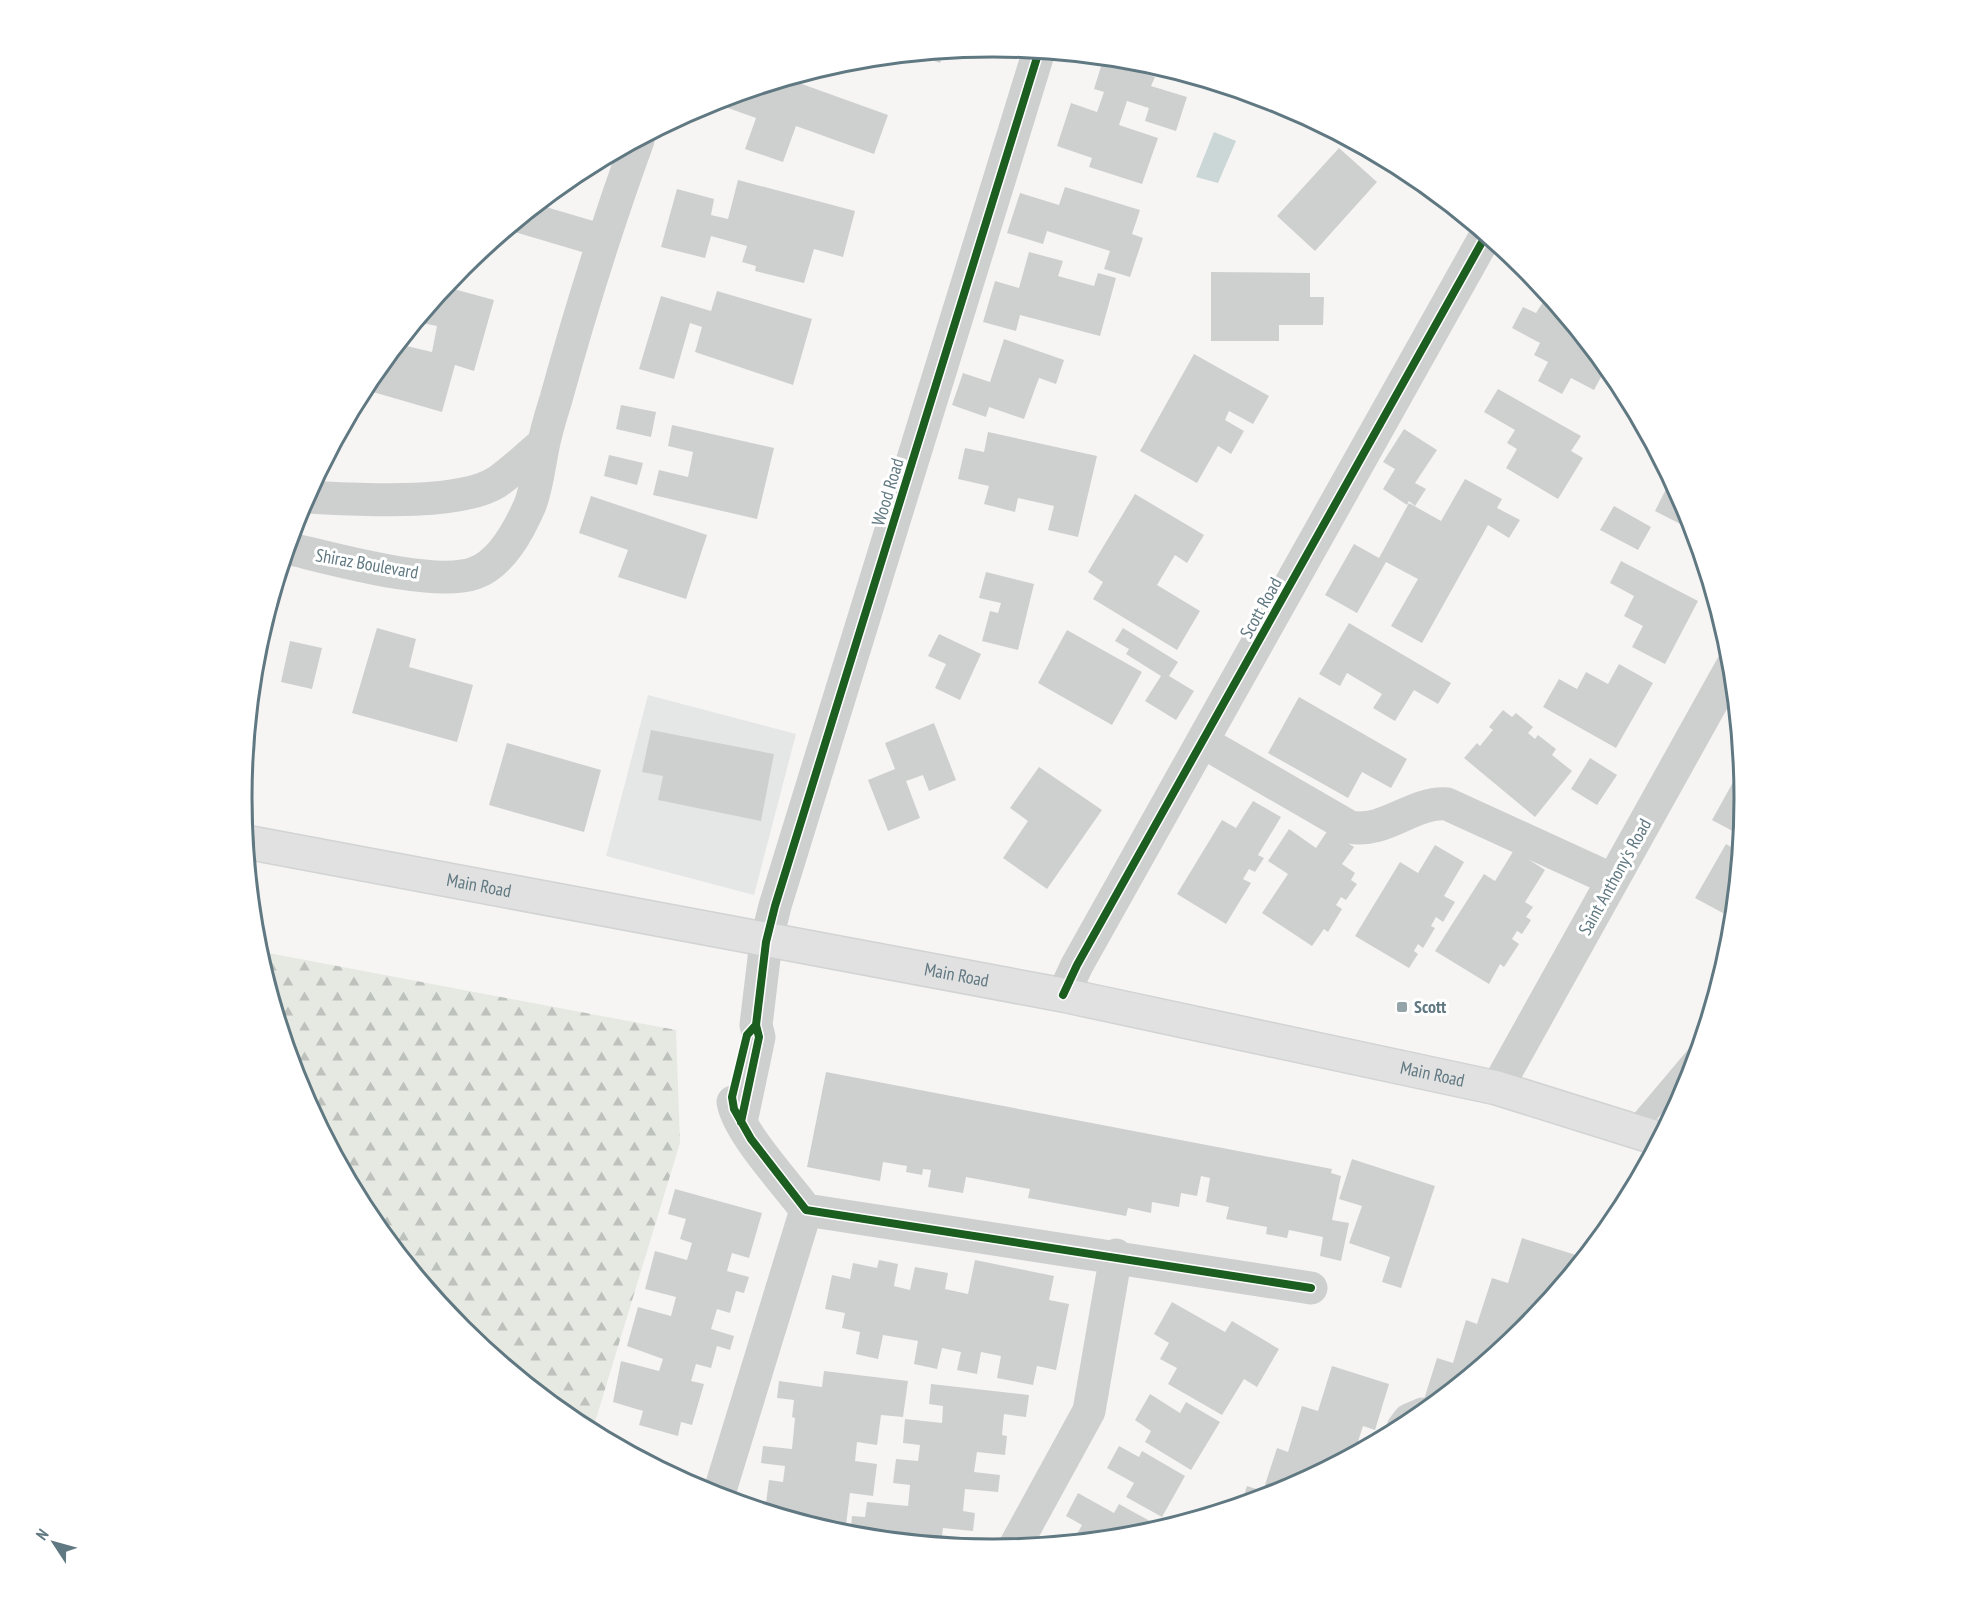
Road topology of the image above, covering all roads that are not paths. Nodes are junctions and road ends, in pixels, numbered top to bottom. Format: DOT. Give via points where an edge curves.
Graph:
graph roads {
  1 [pos="1037,59"];
  2 [pos="635,150"];
  3 [pos="531,219"];
  4 [pos="603,240"];
  5 [pos="1482,241"];
  6 [pos="543,444"];
  7 [pos="316,497"];
  8 [pos="295,550"];
  9 [pos="1725,678"];
  10 [pos="1203,742"];
  11 [pos="254,844"];
  12 [pos="1613,880"];
  13 [pos="766,942"];
  14 [pos="1063,995"];
  15 [pos="1497,1088"];
  16 [pos="1675,1090"];
  17 [pos="1647,1135"];
  18 [pos="806,1210"];
  19 [pos="1116,1256"];
  20 [pos="1311,1288"];
  21 [pos="721,1488"];
  22 [pos="1019,1539"];
  1 -- 13 [label="street, Wood Road"];
  2 -- 4 [label="street, Shiraz Boulevard"];
  3 -- 4 [label="street"];
  4 -- 6 [label="street, Shiraz Boulevard"];
  5 -- 10 [label="street, Scott Road"];
  6 -- 7 [label="street" via="496,483 476,490 372,500"];
  6 -- 8 [label="street, Shiraz Boulevard" via="531,503 511,541 493,563 475,573 455,577 382,570"];
  9 -- 12 [label="street, Saint Anthony's Road"];
  10 -- 12 [label="street" via="1350,827 1365,830 1430,805 1447,804"];
  10 -- 14 [label="street, Scott Road"];
  11 -- 13 [label="main road, Main Road"];
  12 -- 15 [label="street, Saint Anthony's Road"];
  13 -- 14 [label="main road, Main Road"];
  13 -- 18 [label="street, Wood Road" via="756,1025 759,1037 741,1122"];
  14 -- 15 [label="main road, Main Road"];
  15 -- 17 [label="main road, Main Road"];
  16 -- 17 [label="lane"];
  18 -- 19 [label="street"];
  18 -- 21 [label="street"];
  19 -- 20 [label="street"];
  19 -- 22 [label="street" via="1089,1411"];
}
